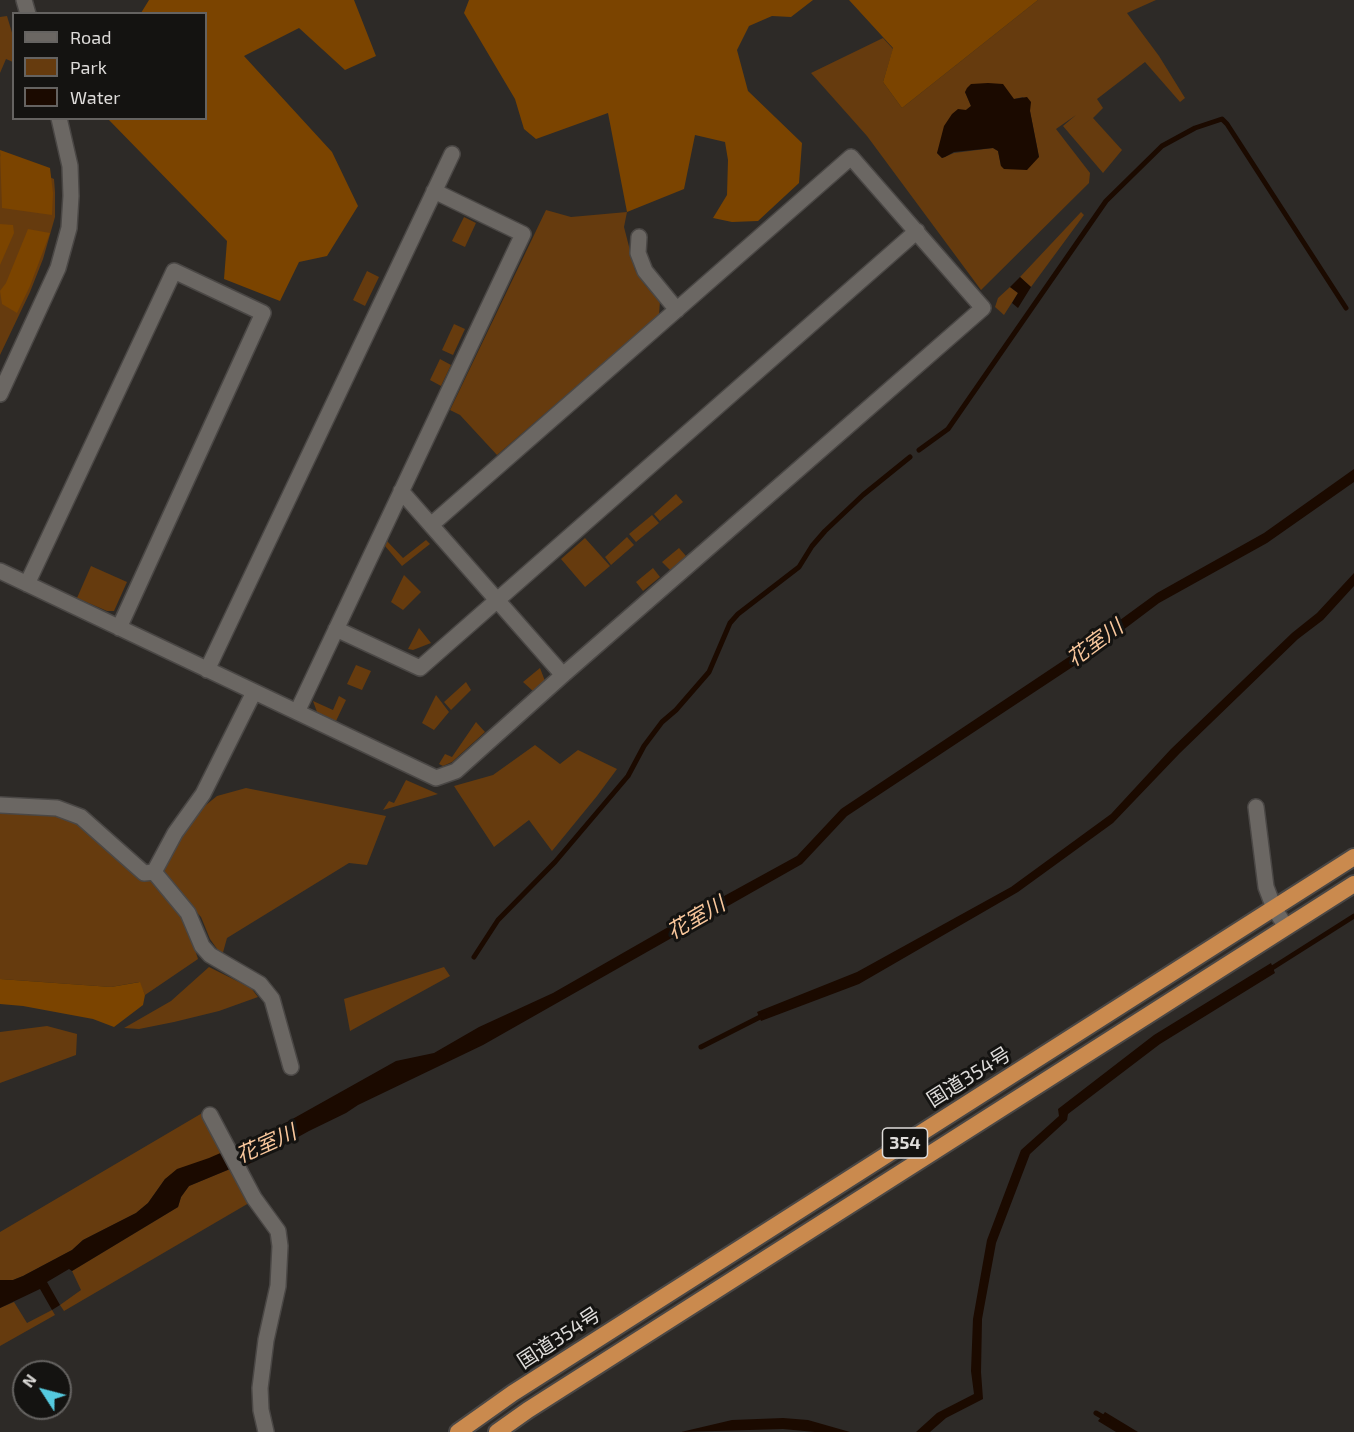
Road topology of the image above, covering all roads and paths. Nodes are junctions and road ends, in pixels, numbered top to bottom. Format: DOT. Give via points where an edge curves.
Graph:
graph roads {
  1 [pos="59,120"];
  2 [pos="452,153"];
  3 [pos="434,191"];
  4 [pos="917,231"];
  5 [pos="639,237"];
  6 [pos="677,310"];
  7 [pos="0,394"];
  8 [pos="401,491"];
  9 [pos="431,525"];
  10 [pos="0,571"];
  11 [pos="27,584"];
  12 [pos="498,601"];
  13 [pos="118,628"];
  14 [pos="336,629"];
  15 [pos="207,670"];
  16 [pos="563,675"];
  17 [pos="254,692"];
  18 [pos="297,711"];
  19 [pos="0,804"];
  20 [pos="1256,807"];
  21 [pos="1354,857"];
  22 [pos="154,872"];
  23 [pos="1354,884"];
  24 [pos="1274,908"];
  25 [pos="1286,927"];
  26 [pos="291,1067"];
  27 [pos="210,1115"];
  28 [pos="266,1432"];
  29 [pos="458,1432"];
  30 [pos="497,1432"];
  1 -- 7 [label="street" via="70,166 69,228 58,268"];
  2 -- 3 [label="street"];
  3 -- 8 [label="street" via="523,234"];
  3 -- 15 [label="street"];
  4 -- 6 [label="street" via="851,157"];
  4 -- 12 [label="street"];
  4 -- 16 [label="street" via="983,308"];
  5 -- 6 [label="street" via="638,253 645,271"];
  6 -- 9 [label="street"];
  8 -- 9 [label="street"];
  8 -- 14 [label="street"];
  9 -- 12 [label="street"];
  10 -- 11 [label="street"];
  11 -- 13 [label="street"];
  11 -- 13 [label="street" via="174,271 263,313"];
  12 -- 14 [label="street" via="420,668"];
  12 -- 16 [label="street"];
  13 -- 15 [label="street"];
  14 -- 18 [label="street"];
  15 -- 17 [label="street"];
  16 -- 18 [label="street" via="456,771 436,778"];
  17 -- 18 [label="street"];
  17 -- 22 [label="street" via="203,794 174,833"];
  19 -- 22 [label="street" via="57,808 81,817 144,873"];
  20 -- 24 [label="street" via="1266,887"];
  21 -- 24 [label="highway, 国道354号 / 354"];
  22 -- 26 [label="street" via="188,913 210,955 260,984 272,999"];
  23 -- 25 [label="highway, 354"];
  24 -- 25 [label="street"];
  24 -- 29 [label="highway, 国道354号 / 354" via="513,1392"];
  25 -- 30 [label="highway, 354"];
  27 -- 28 [label="street" via="254,1198 278,1231 278,1286 260,1388"];
}
